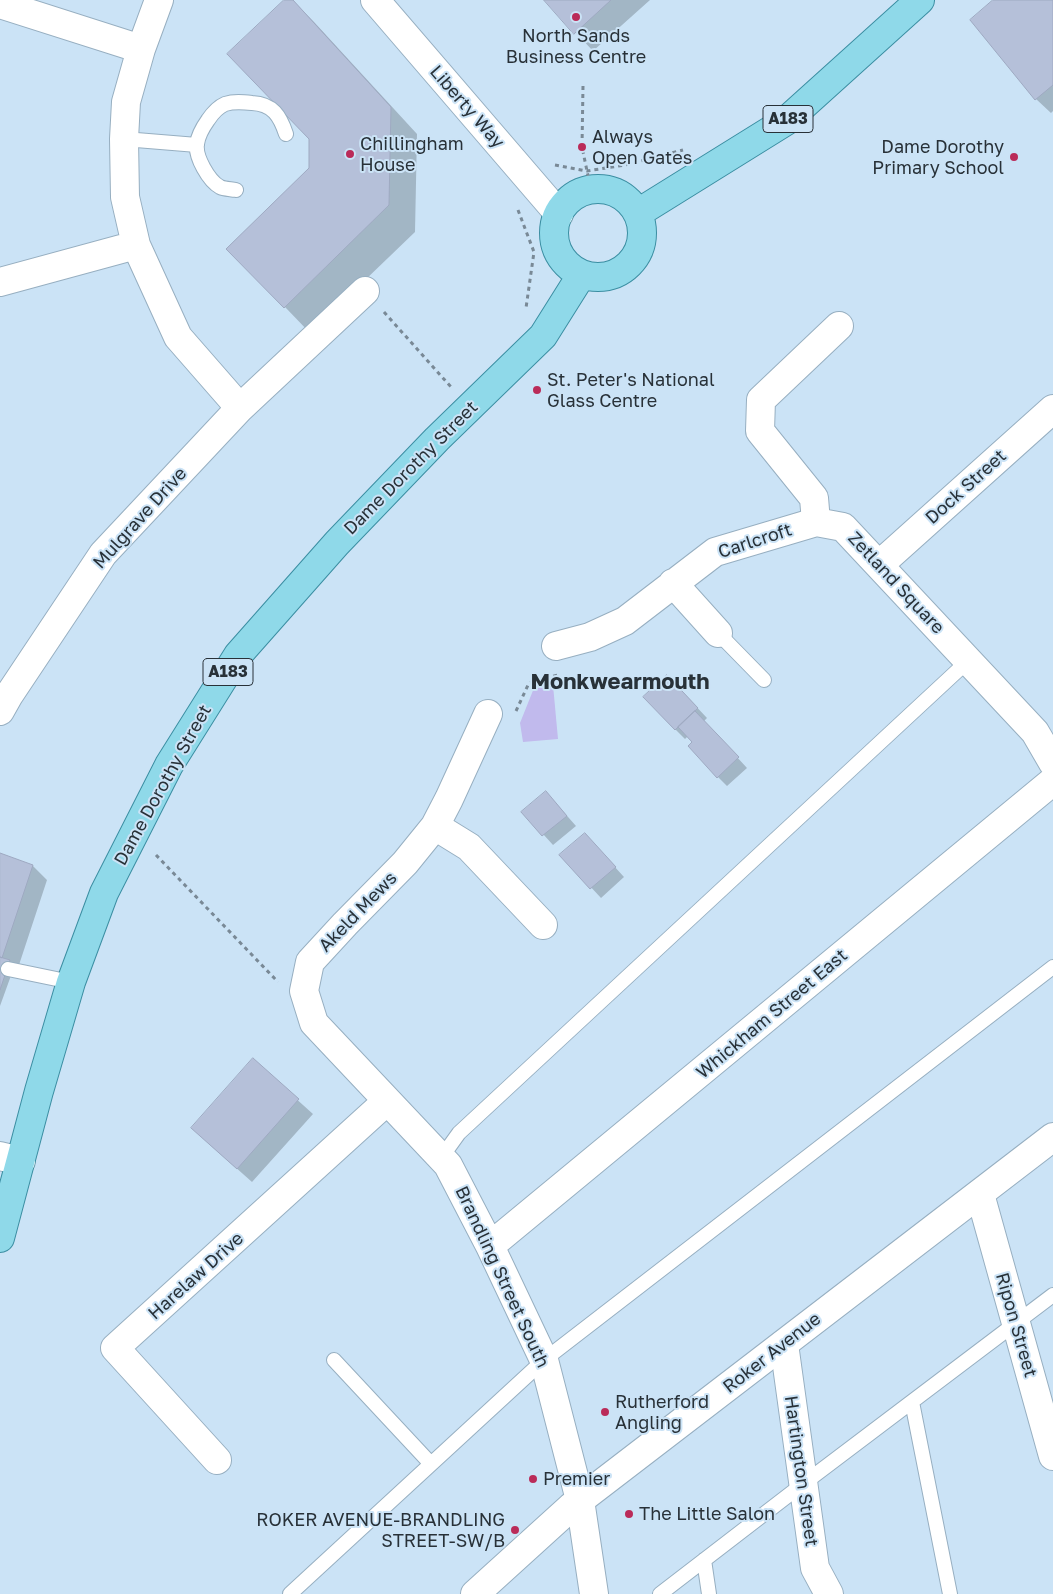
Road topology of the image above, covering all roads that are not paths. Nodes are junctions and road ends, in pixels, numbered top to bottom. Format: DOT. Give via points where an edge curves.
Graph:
graph roads {
  1 [pos="159,0"];
  2 [pos="375,0"];
  3 [pos="920,0"];
  4 [pos="0,4"];
  5 [pos="141,49"];
  6 [pos="286,134"];
  7 [pos="124,139"];
  8 [pos="197,145"];
  9 [pos="236,190"];
  10 [pos="638,213"];
  11 [pos="559,214"];
  12 [pos="136,246"];
  13 [pos="582,274"];
  14 [pos="0,282"];
  15 [pos="365,291"];
  16 [pos="839,326"];
  17 [pos="240,408"];
  18 [pos="1053,409"];
  19 [pos="816,522"];
  20 [pos="879,565"];
  21 [pos="673,584"];
  22 [pos="718,633"];
  23 [pos="556,646"];
  24 [pos="969,660"];
  25 [pos="764,680"];
  26 [pos="0,711"];
  27 [pos="488,714"];
  28 [pos="1044,724"];
  29 [pos="1053,763"];
  30 [pos="1053,781"];
  31 [pos="435,826"];
  32 [pos="543,924"];
  33 [pos="1053,967"];
  34 [pos="8,969"];
  35 [pos="71,982"];
  36 [pos="387,1101"];
  37 [pos="1053,1137"];
  38 [pos="10,1158"];
  39 [pos="441,1158"];
  40 [pos="980,1194"];
  41 [pos="0,1238"];
  42 [pos="490,1246"];
  43 [pos="1053,1295"];
  44 [pos="1016,1323"];
  45 [pos="784,1344"];
  46 [pos="334,1360"];
  47 [pos="544,1360"];
  48 [pos="912,1402"];
  49 [pos="1053,1456"];
  50 [pos="217,1460"];
  51 [pos="430,1464"];
  52 [pos="803,1484"];
  53 [pos="580,1500"];
  54 [pos="704,1560"];
  55 [pos="290,1594"];
  56 [pos="475,1594"];
  57 [pos="594,1594"];
  58 [pos="660,1594"];
  59 [pos="709,1594"];
  60 [pos="829,1594"];
  61 [pos="950,1594"];
  1 -- 5 [label="street"];
  2 -- 11 [label="street, Liberty Way"];
  3 -- 10 [label="main road, A183" via="786,121"];
  4 -- 5 [label="street"];
  5 -- 7 [label="street" via="126,102"];
  6 -- 8 [label="lane" via="282,122 271,108 240,102 224,104 213,114"];
  7 -- 8 [label="lane"];
  7 -- 12 [label="street" via="125,197"];
  8 -- 9 [label="lane" via="203,168 210,178 220,187"];
  10 -- 11 [label="main road" via="630,202 589,180"];
  10 -- 13 [label="main road" via="642,240 631,263 608,276 595,278"];
  11 -- 13 [label="main road" via="554,228 560,256"];
  12 -- 14 [label="street"];
  12 -- 17 [label="street" via="178,336"];
  13 -- 35 [label="main road, Dame Dorothy Street / A183" via="543,336 337,542 238,655 170,765 104,893"];
  15 -- 17 [label="street, Mulgrave Drive"];
  16 -- 19 [label="street" via="760,400 760,431 814,498"];
  17 -- 26 [label="street, Mulgrave Drive" via="103,554"];
  18 -- 20 [label="street, Dock Street"];
  19 -- 20 [label="street, Zetland Square" via="844,527"];
  19 -- 21 [label="street, Carlcroft" via="715,552"];
  20 -- 24 [label="street, Zetland Square"];
  21 -- 22 [label="street"];
  21 -- 23 [label="street, Carlcroft" via="625,622 590,637"];
  22 -- 25 [label="lane"];
  24 -- 28 [label="street, Zetland Square"];
  24 -- 39 [label="lane" via="458,1133"];
  27 -- 31 [label="street, Akeld Mews"];
  28 -- 29 [label="street, Zetland Square"];
  30 -- 42 [label="street, Whickham Street East"];
  31 -- 32 [label="street" via="470,847"];
  31 -- 36 [label="street, Akeld Mews" via="310,962 304,991 314,1023"];
  33 -- 47 [label="lane"];
  34 -- 35 [label="lane"];
  35 -- 38 [label="main road, Dame Dorothy Street / A183"];
  36 -- 39 [label="street, Brandling Street South"];
  36 -- 50 [label="street, Harelaw Drive" via="115,1348"];
  37 -- 40 [label="street, Roker Avenue"];
  38 -- 41 [label="main road, Dame Dorothy Street / A183"];
  39 -- 42 [label="street, Brandling Street South"];
  40 -- 44 [label="street, Ripon Street"];
  40 -- 45 [label="street, Roker Avenue"];
  42 -- 47 [label="street, Brandling Street South"];
  43 -- 44 [label="lane"];
  44 -- 48 [label="lane"];
  44 -- 49 [label="street, Ripon Street"];
  45 -- 52 [label="street, Hartington Street"];
  45 -- 53 [label="street, Roker Avenue"];
  46 -- 51 [label="lane"];
  47 -- 51 [label="lane"];
  47 -- 53 [label="street, Brandling Street South"];
  48 -- 52 [label="lane"];
  48 -- 61 [label="lane"];
  51 -- 55 [label="lane"];
  52 -- 54 [label="lane"];
  52 -- 60 [label="street, Hartington Street" via="815,1568"];
  53 -- 56 [label="street, Roker Avenue"];
  53 -- 57 [label="street, Brandling Street South"];
  54 -- 58 [label="lane"];
  54 -- 59 [label="lane"];
}
